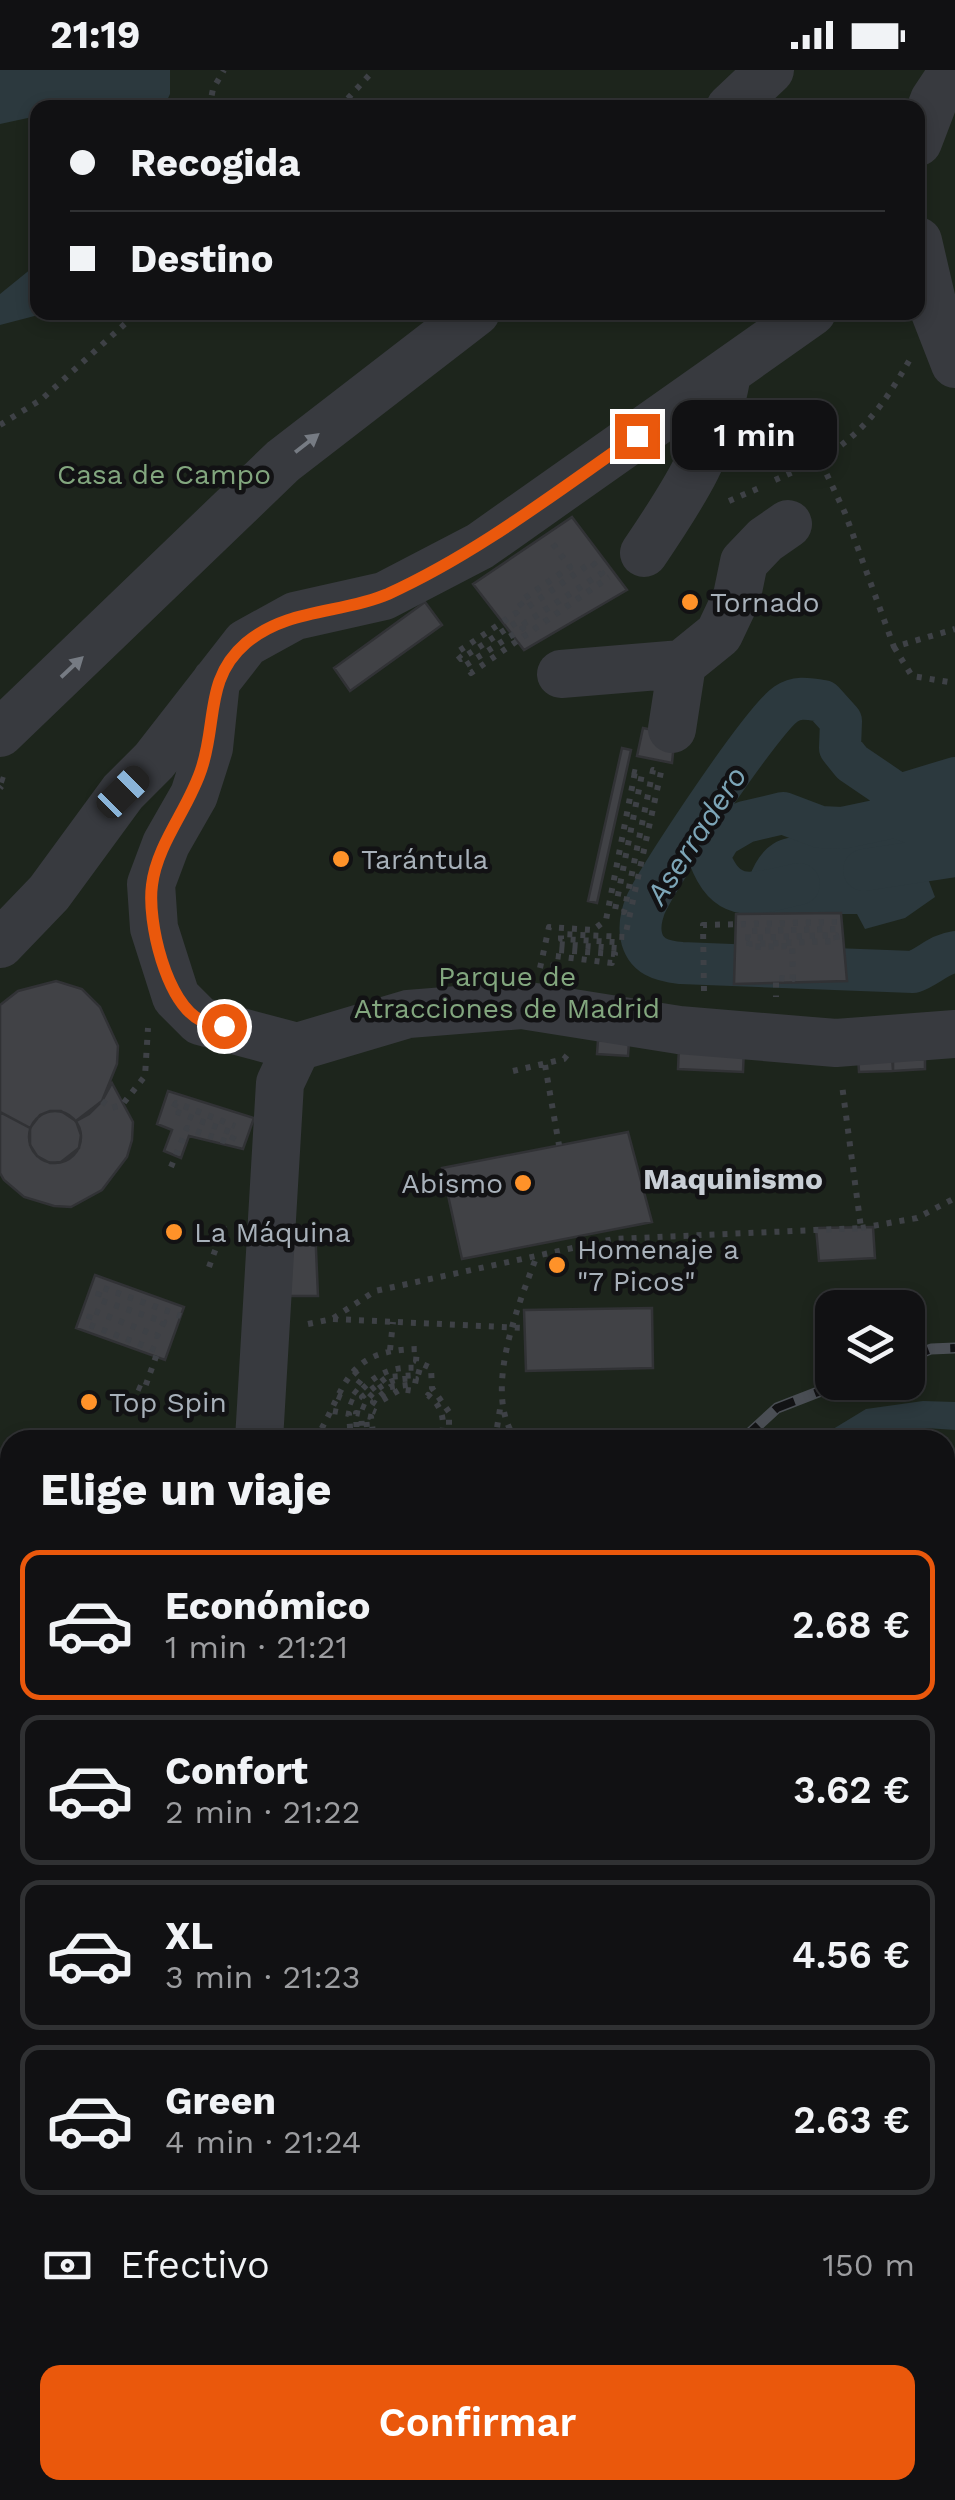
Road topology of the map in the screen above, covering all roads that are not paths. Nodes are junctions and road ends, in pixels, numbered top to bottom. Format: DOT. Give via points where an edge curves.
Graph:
graph roads {
  1 [pos="770,70"];
  2 [pos="954,70"];
  3 [pos="738,100"];
  4 [pos="925,124"];
  5 [pos="925,271"];
  6 [pos="466,320"];
  7 [pos="801,320"];
  8 [pos="955,364"];
  9 [pos="727,374"];
  10 [pos="788,524"];
  11 [pos="629,563"];
  12 [pos="682,664"];
  13 [pos="561,674"];
  14 [pos="216,681"];
  15 [pos="672,729"];
  16 [pos="0,733"];
  17 [pos="0,944"];
  18 [pos="955,1034"];
  19 [pos="297,1047"];
  20 [pos="259,1430"];
  1 -- 3 [label="street"];
  2 -- 4 [label="street"];
  5 -- 8 [label="street"];
  16 -- 6 [label="street, one-way" via="283,461"];
  7 -- 9 [label="street"];
  9 -- 11 [label="street" via="719,420 698,470"];
  9 -- 14 [label="street" via="480,546 384,596 295,616 246,643"];
  10 -- 12 [label="street" via="744,562 719,634"];
  12 -- 13 [label="street"];
  12 -- 15 [label="street"];
  14 -- 17 [label="street" via="49,893"];
  14 -- 19 [label="street" via="194,796 152,884 154,928 176,997 200,1021"];
  18 -- 19 [label="street" via="836,1043 679,1030 538,1008 408,1014"];
  19 -- 20 [label="street" via="280,1083 254,1330"];
}
